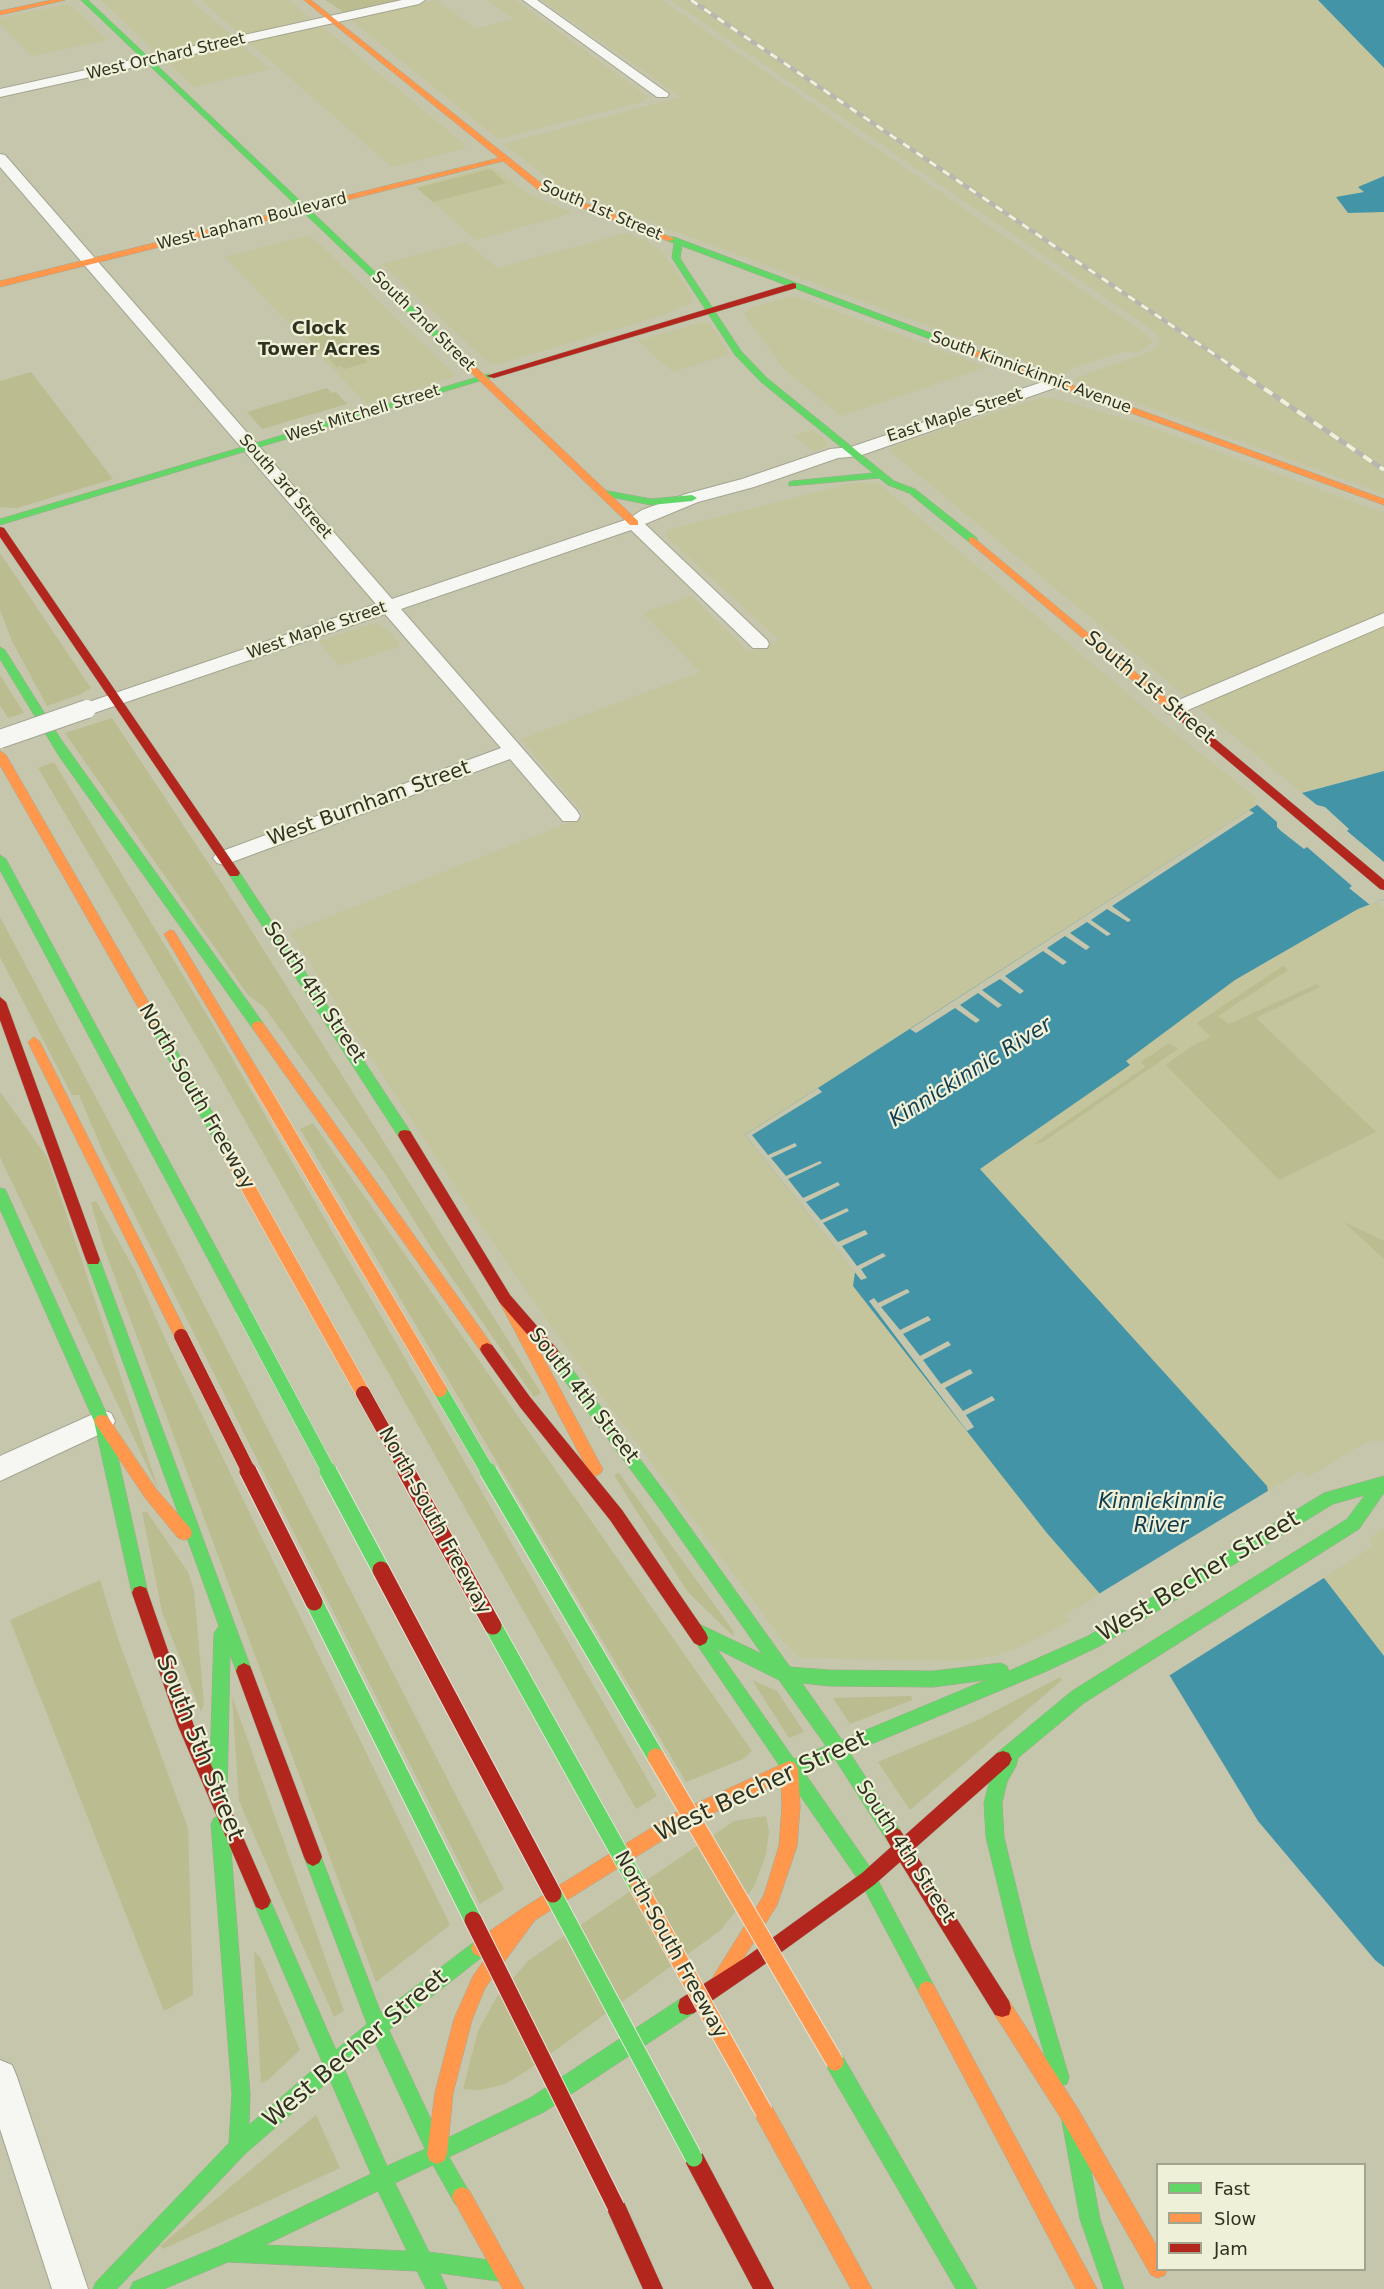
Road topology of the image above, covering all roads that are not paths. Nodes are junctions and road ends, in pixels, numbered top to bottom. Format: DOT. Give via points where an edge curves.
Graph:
graph roads {
  1 [pos="62,0"];
  2 [pos="84,0"];
  3 [pos="307,0"];
  4 [pos="419,0"];
  5 [pos="529,0"];
  6 [pos="0,13"];
  7 [pos="332,20"];
  8 [pos="148,61"];
  9 [pos="0,93"];
  10 [pos="662,94"];
  11 [pos="489,147"];
  12 [pos="471,152"];
  13 [pos="0,158"];
  14 [pos="503,159"];
  15 [pos="415,166"];
  16 [pos="292,198"];
  17 [pos="304,209"];
  18 [pos="678,243"];
  19 [pos="694,248"];
  20 [pos="86,257"];
  21 [pos="705,268"];
  22 [pos="0,273"];
  23 [pos="0,284"];
  24 [pos="793,286"];
  25 [pos="724,301"];
  26 [pos="711,310"];
  27 [pos="735,319"];
  28 [pos="754,349"];
  29 [pos="483,379"];
  30 [pos="1057,382"];
  31 [pos="251,448"];
  32 [pos="860,449"];
  33 [pos="882,475"];
  34 [pos="792,484"];
  35 [pos="912,491"];
  36 [pos="603,493"];
  37 [pos="692,498"];
  38 [pos="1384,502"];
  39 [pos="0,522"];
  40 [pos="634,524"];
  41 [pos="0,530"];
  42 [pos="389,607"];
  43 [pos="1384,619"];
  44 [pos="0,643"];
  45 [pos="760,644"];
  46 [pos="4,655"];
  47 [pos="116,699"];
  48 [pos="1174,709"];
  49 [pos="0,739"];
  50 [pos="56,741"];
  51 [pos="513,751"];
  52 [pos="0,755"];
  53 [pos="570,816"];
  54 [pos="224,858"];
  55 [pos="0,859"];
  56 [pos="1384,886"];
  57 [pos="147,895"];
  58 [pos="165,926"];
  59 [pos="3,997"];
  60 [pos="0,1193"];
  61 [pos="505,1299"];
  62 [pos="102,1421"];
  63 [pos="0,1469"];
  64 [pos="1382,1484"];
  65 [pos="616,1515"];
  66 [pos="195,1542"];
  67 [pos="222,1616"];
  68 [pos="695,1630"];
  69 [pos="1041,1666"];
  70 [pos="785,1674"];
  71 [pos="1016,1748"];
  72 [pos="839,1750"];
  73 [pos="789,1770"];
  74 [pos="218,1799"];
  75 [pos="904,1849"];
  76 [pos="868,1879"];
  77 [pos="530,1914"];
  78 [pos="717,1985"];
  79 [pos="377,2028"];
  80 [pos="334,2065"];
  81 [pos="0,2077"];
  82 [pos="1071,2116"];
  83 [pos="238,2147"];
  84 [pos="437,2154"];
  85 [pos="383,2180"];
  86 [pos="227,2253"];
  87 [pos="421,2261"];
  88 [pos="1156,2265"];
  89 [pos="504,2272"];
  90 [pos="513,2288"];
  91 [pos="70,2289"];
  92 [pos="103,2289"];
  93 [pos="140,2289"];
  94 [pos="437,2289"];
  95 [pos="653,2289"];
  96 [pos="764,2289"];
  97 [pos="862,2289"];
  98 [pos="966,2289"];
  99 [pos="1087,2289"];
  100 [pos="1114,2289"];
  1 -- 6 [label="main road"];
  2 -- 8 [label="main road, South 2nd Street"];
  3 -- 7 [label="main road, South 1st Street"];
  4 -- 7 [label="street, West Orchard Street"];
  5 -- 10 [label="street"];
  7 -- 8 [label="street, West Orchard Street"];
  7 -- 11 [label="main road, South 1st Street"];
  8 -- 9 [label="street, West Orchard Street"];
  8 -- 16 [label="main road, South 2nd Street"];
  11 -- 12 [label="main road"];
  11 -- 14 [label="main road, South 1st Street"];
  13 -- 20 [label="street, South 3rd Street"];
  14 -- 17 [label="main road, West Lapham Boulevard"];
  14 -- 18 [label="main road, South 1st Street" via="544,190"];
  15 -- 16 [label="main road, West Lapham Boulevard"];
  16 -- 17 [label="main road, South 2nd Street"];
  16 -- 20 [label="main road, West Lapham Boulevard"];
  17 -- 20 [label="main road, West Lapham Boulevard"];
  17 -- 29 [label="main road, South 2nd Street"];
  18 -- 19 [label="main road, South Kinnickinnic Avenue"];
  18 -- 26 [label="main road, South 1st Street" via="676,258"];
  19 -- 21 [label="main road"];
  19 -- 24 [label="main road, South Kinnickinnic Avenue"];
  20 -- 22 [label="main road, West Lapham Boulevard"];
  20 -- 23 [label="main road, West Lapham Boulevard"];
  20 -- 31 [label="street, South 3rd Street"];
  24 -- 25 [label="main road, West Mitchell Street"];
  24 -- 30 [label="main road, South Kinnickinnic Avenue"];
  25 -- 26 [label="main road, West Mitchell Street"];
  25 -- 27 [label="main road"];
  26 -- 29 [label="main road, West Mitchell Street"];
  26 -- 32 [label="main road, South 1st Street" via="750,366"];
  28 -- 32 [label="main road, South 1st Street"];
  29 -- 31 [label="main road, West Mitchell Street"];
  29 -- 36 [label="main road, South 2nd Street"];
  30 -- 32 [label="street, East Maple Street"];
  30 -- 38 [label="main road, South Kinnickinnic Avenue"];
  31 -- 39 [label="main road, West Mitchell Street"];
  31 -- 42 [label="street, South 3rd Street"];
  32 -- 33 [label="main road, South 1st Street"];
  32 -- 34 [label="street, West Maple Street" via="842,464"];
  32 -- 35 [label="main road, South 1st Street" via="906,478"];
  32 -- 37 [label="street, West Maple Street"];
  33 -- 34 [label="main road"];
  33 -- 35 [label="main road, South 1st Street"];
  34 -- 40 [label="street, West Maple Street" via="658,522"];
  35 -- 48 [label="main road, South 1st Street"];
  36 -- 37 [label="main road" via="651,502"];
  36 -- 40 [label="main road, South 2nd Street"];
  37 -- 40 [label="street, West Maple Street" via="648,514"];
  40 -- 42 [label="street, West Maple Street"];
  40 -- 45 [label="street, South 2nd Street"];
  41 -- 47 [label="main road, South 4th Street"];
  42 -- 47 [label="street, West Maple Street"];
  42 -- 51 [label="street, South 3rd Street"];
  43 -- 48 [label="street"];
  44 -- 46 [label="main road"];
  46 -- 50 [label="main road"];
  47 -- 49 [label="street, West Maple Street, bridge"];
  47 -- 54 [label="main road, South 4th Street"];
  48 -- 56 [label="main road, South 1st Street"];
  50 -- 57 [label="main road"];
  50 -- 65 [label="main road" via="525,1402"];
  51 -- 53 [label="street, South 3rd Street"];
  51 -- 54 [label="street, West Burnham Street"];
  52 -- 97 [label="main road, North-South Freeway, bridge" via="230,1155"];
  54 -- 61 [label="main road, South 4th Street" via="389,1107"];
  55 -- 96 [label="main road, bridge"];
  58 -- 98 [label="main road, bridge"];
  59 -- 66 [label="main road"];
  59 -- 95 [label="main road, bridge" via="23,1022 181,1336 616,2207"];
  60 -- 62 [label="main road, South 5th Street"];
  61 -- 65 [label="main road" via="582,1441"];
  61 -- 70 [label="main road, South 4th Street" via="555,1358 662,1500"];
  62 -- 63 [label="street"];
  62 -- 66 [label="main road" via="151,1494 175,1525"];
  62 -- 74 [label="main road, South 5th Street" via="136,1582 186,1726"];
  64 -- 69 [label="main road, West Becher Street" via="1329,1498 1094,1641"];
  64 -- 71 [label="main road, West Becher Street" via="1353,1524 1077,1697"];
  65 -- 68 [label="main road"];
  66 -- 67 [label="main road"];
  67 -- 74 [label="main road"];
  67 -- 79 [label="main road"];
  68 -- 70 [label="main road"];
  68 -- 73 [label="main road"];
  69 -- 70 [label="main road" via="933,1679"];
  69 -- 72 [label="main road, West Becher Street"];
  70 -- 72 [label="main road, South 4th Street"];
  71 -- 75 [label="main road, West Becher Street"];
  71 -- 82 [label="main road" via="999,1779 993,1803 995,1837 1022,1948"];
  72 -- 73 [label="main road, West Becher Street"];
  72 -- 75 [label="main road, South 4th Street"];
  73 -- 76 [label="main road"];
  73 -- 77 [label="main road, West Becher Street" via="681,1819"];
  73 -- 78 [label="main road" via="788,1846 771,1899"];
  74 -- 80 [label="main road, South 5th Street"];
  74 -- 83 [label="main road" via="242,2094"];
  75 -- 76 [label="main road, West Becher Street"];
  75 -- 82 [label="main road, South 4th Street"];
  76 -- 78 [label="main road, West Becher Street"];
  76 -- 99 [label="main road"];
  77 -- 79 [label="main road, West Becher Street" via="463,1960"];
  77 -- 84 [label="main road" via="479,1982 463,2019 444,2093"];
  78 -- 84 [label="main road, West Becher Street" via="537,2105"];
  79 -- 80 [label="main road, West Becher Street"];
  79 -- 84 [label="main road"];
  80 -- 83 [label="main road, West Becher Street"];
  80 -- 85 [label="main road, South 5th Street"];
  81 -- 91 [label="street"];
  82 -- 88 [label="main road, South 4th Street"];
  82 -- 100 [label="main road" via="1090,2218"];
  83 -- 92 [label="main road, West Becher Street"];
  84 -- 85 [label="main road, West Becher Street"];
  84 -- 89 [label="main road"];
  85 -- 86 [label="main road, West Becher Street"];
  85 -- 87 [label="main road, South 5th Street"];
  86 -- 87 [label="main road"];
  86 -- 93 [label="main road, West Becher Street"];
  87 -- 89 [label="main road"];
  87 -- 94 [label="main road, South 5th Street"];
  89 -- 90 [label="main road"];
}
